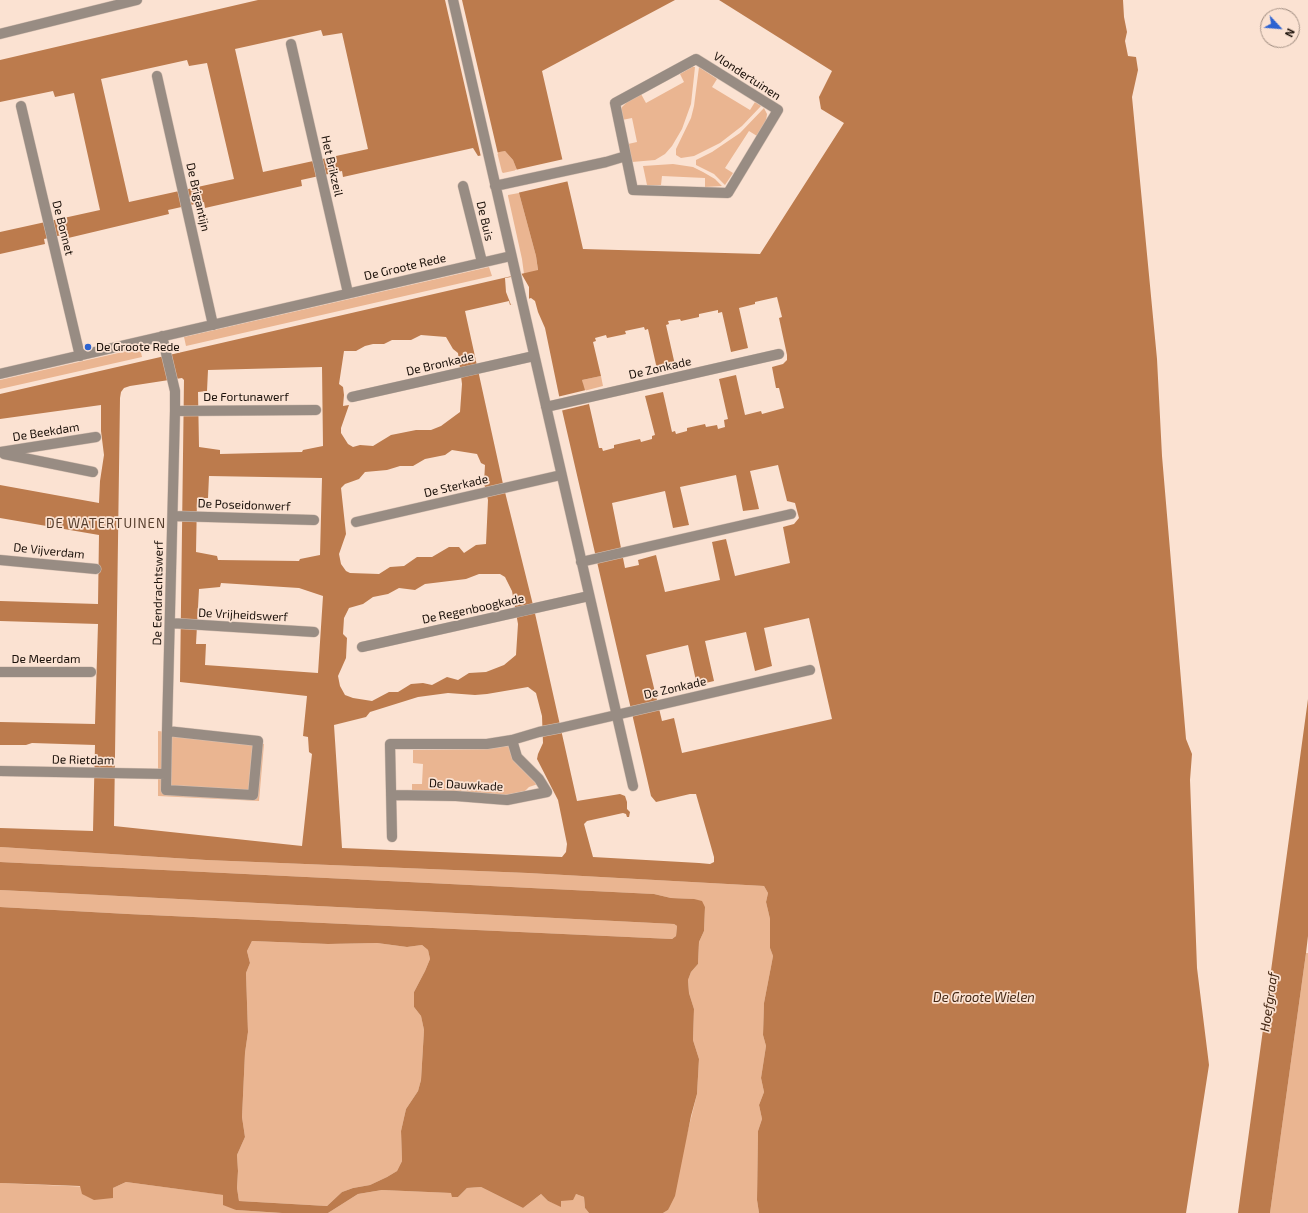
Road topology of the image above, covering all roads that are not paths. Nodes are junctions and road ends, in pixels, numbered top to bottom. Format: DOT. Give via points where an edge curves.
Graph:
graph roads {
  1 [pos="137,0"];
  2 [pos="453,0"];
  3 [pos="0,34"];
  4 [pos="291,44"];
  5 [pos="157,76"];
  6 [pos="21,106"];
  7 [pos="626,156"];
  8 [pos="464,186"];
  9 [pos="495,186"];
  10 [pos="511,256"];
  11 [pos="482,262"];
  12 [pos="348,293"];
  13 [pos="213,325"];
  14 [pos="162,336"];
  15 [pos="779,354"];
  16 [pos="80,356"];
  17 [pos="534,356"];
  18 [pos="0,374"];
  19 [pos="352,397"];
  20 [pos="550,406"];
  21 [pos="316,410"];
  22 [pos="178,411"];
  23 [pos="96,437"];
  24 [pos="0,453"];
  25 [pos="93,472"];
  26 [pos="561,476"];
  27 [pos="790,514"];
  28 [pos="175,516"];
  29 [pos="314,520"];
  30 [pos="356,522"];
  31 [pos="0,560"];
  32 [pos="585,561"];
  33 [pos="96,569"];
  34 [pos="589,596"];
  35 [pos="174,623"];
  36 [pos="314,632"];
  37 [pos="362,647"];
  38 [pos="810,670"];
  39 [pos="0,672"];
  40 [pos="92,672"];
  41 [pos="617,715"];
  42 [pos="167,731"];
  43 [pos="512,740"];
  44 [pos="0,771"];
  45 [pos="166,774"];
  46 [pos="633,786"];
  47 [pos="391,796"];
  48 [pos="392,837"];
  1 -- 3 [label="street"];
  2 -- 9 [label="street"];
  4 -- 12 [label="street, Het Brikzeil"];
  5 -- 13 [label="street, De Brigantijn"];
  6 -- 16 [label="street, De Bonnet"];
  7 -- 7 [label="street, Vlondertuinen" via="633,190 728,193 778,110 696,59 615,103"];
  7 -- 9 [label="street"];
  8 -- 11 [label="street, De Buis"];
  9 -- 10 [label="street"];
  10 -- 11 [label="street, De Groote Rede"];
  10 -- 17 [label="street"];
  11 -- 12 [label="street, De Groote Rede"];
  12 -- 13 [label="street, De Groote Rede"];
  13 -- 14 [label="street, De Groote Rede"];
  14 -- 16 [label="street, De Groote Rede"];
  14 -- 22 [label="street, De Eendrachtswerf"];
  15 -- 20 [label="street, De Zonkade"];
  16 -- 18 [label="street, De Groote Rede"];
  17 -- 19 [label="street, De Bronkade"];
  17 -- 20 [label="street"];
  20 -- 26 [label="street"];
  21 -- 22 [label="street, De Fortunawerf"];
  22 -- 28 [label="street, De Eendrachtswerf"];
  23 -- 24 [label="street, De Beekdam"];
  24 -- 25 [label="street, De Beekdam"];
  26 -- 30 [label="street, De Sterkade"];
  26 -- 32 [label="street"];
  27 -- 32 [label="street"];
  28 -- 29 [label="street, De Poseidonwerf"];
  28 -- 35 [label="street, De Eendrachtswerf"];
  31 -- 33 [label="street, De Vijverdam"];
  32 -- 34 [label="street"];
  34 -- 37 [label="street, De Regenboogkade"];
  34 -- 41 [label="street"];
  35 -- 36 [label="street, De Vrijheidswerf"];
  35 -- 42 [label="street, De Eendrachtswerf"];
  38 -- 41 [label="street, De Zonkade"];
  39 -- 40 [label="street, De Meerdam"];
  41 -- 43 [label="street"];
  41 -- 46 [label="street"];
  42 -- 45 [label="street, De Eendrachtswerf"];
  42 -- 45 [label="street, De Eendrachtswerf" via="258,741 253,795 166,790"];
  43 -- 47 [label="street" via="487,744 390,744"];
  43 -- 47 [label="street, De Dauwkade" via="518,756 547,792 507,800 456,796"];
  44 -- 45 [label="street, De Rietdam"];
  47 -- 48 [label="street"];
}
